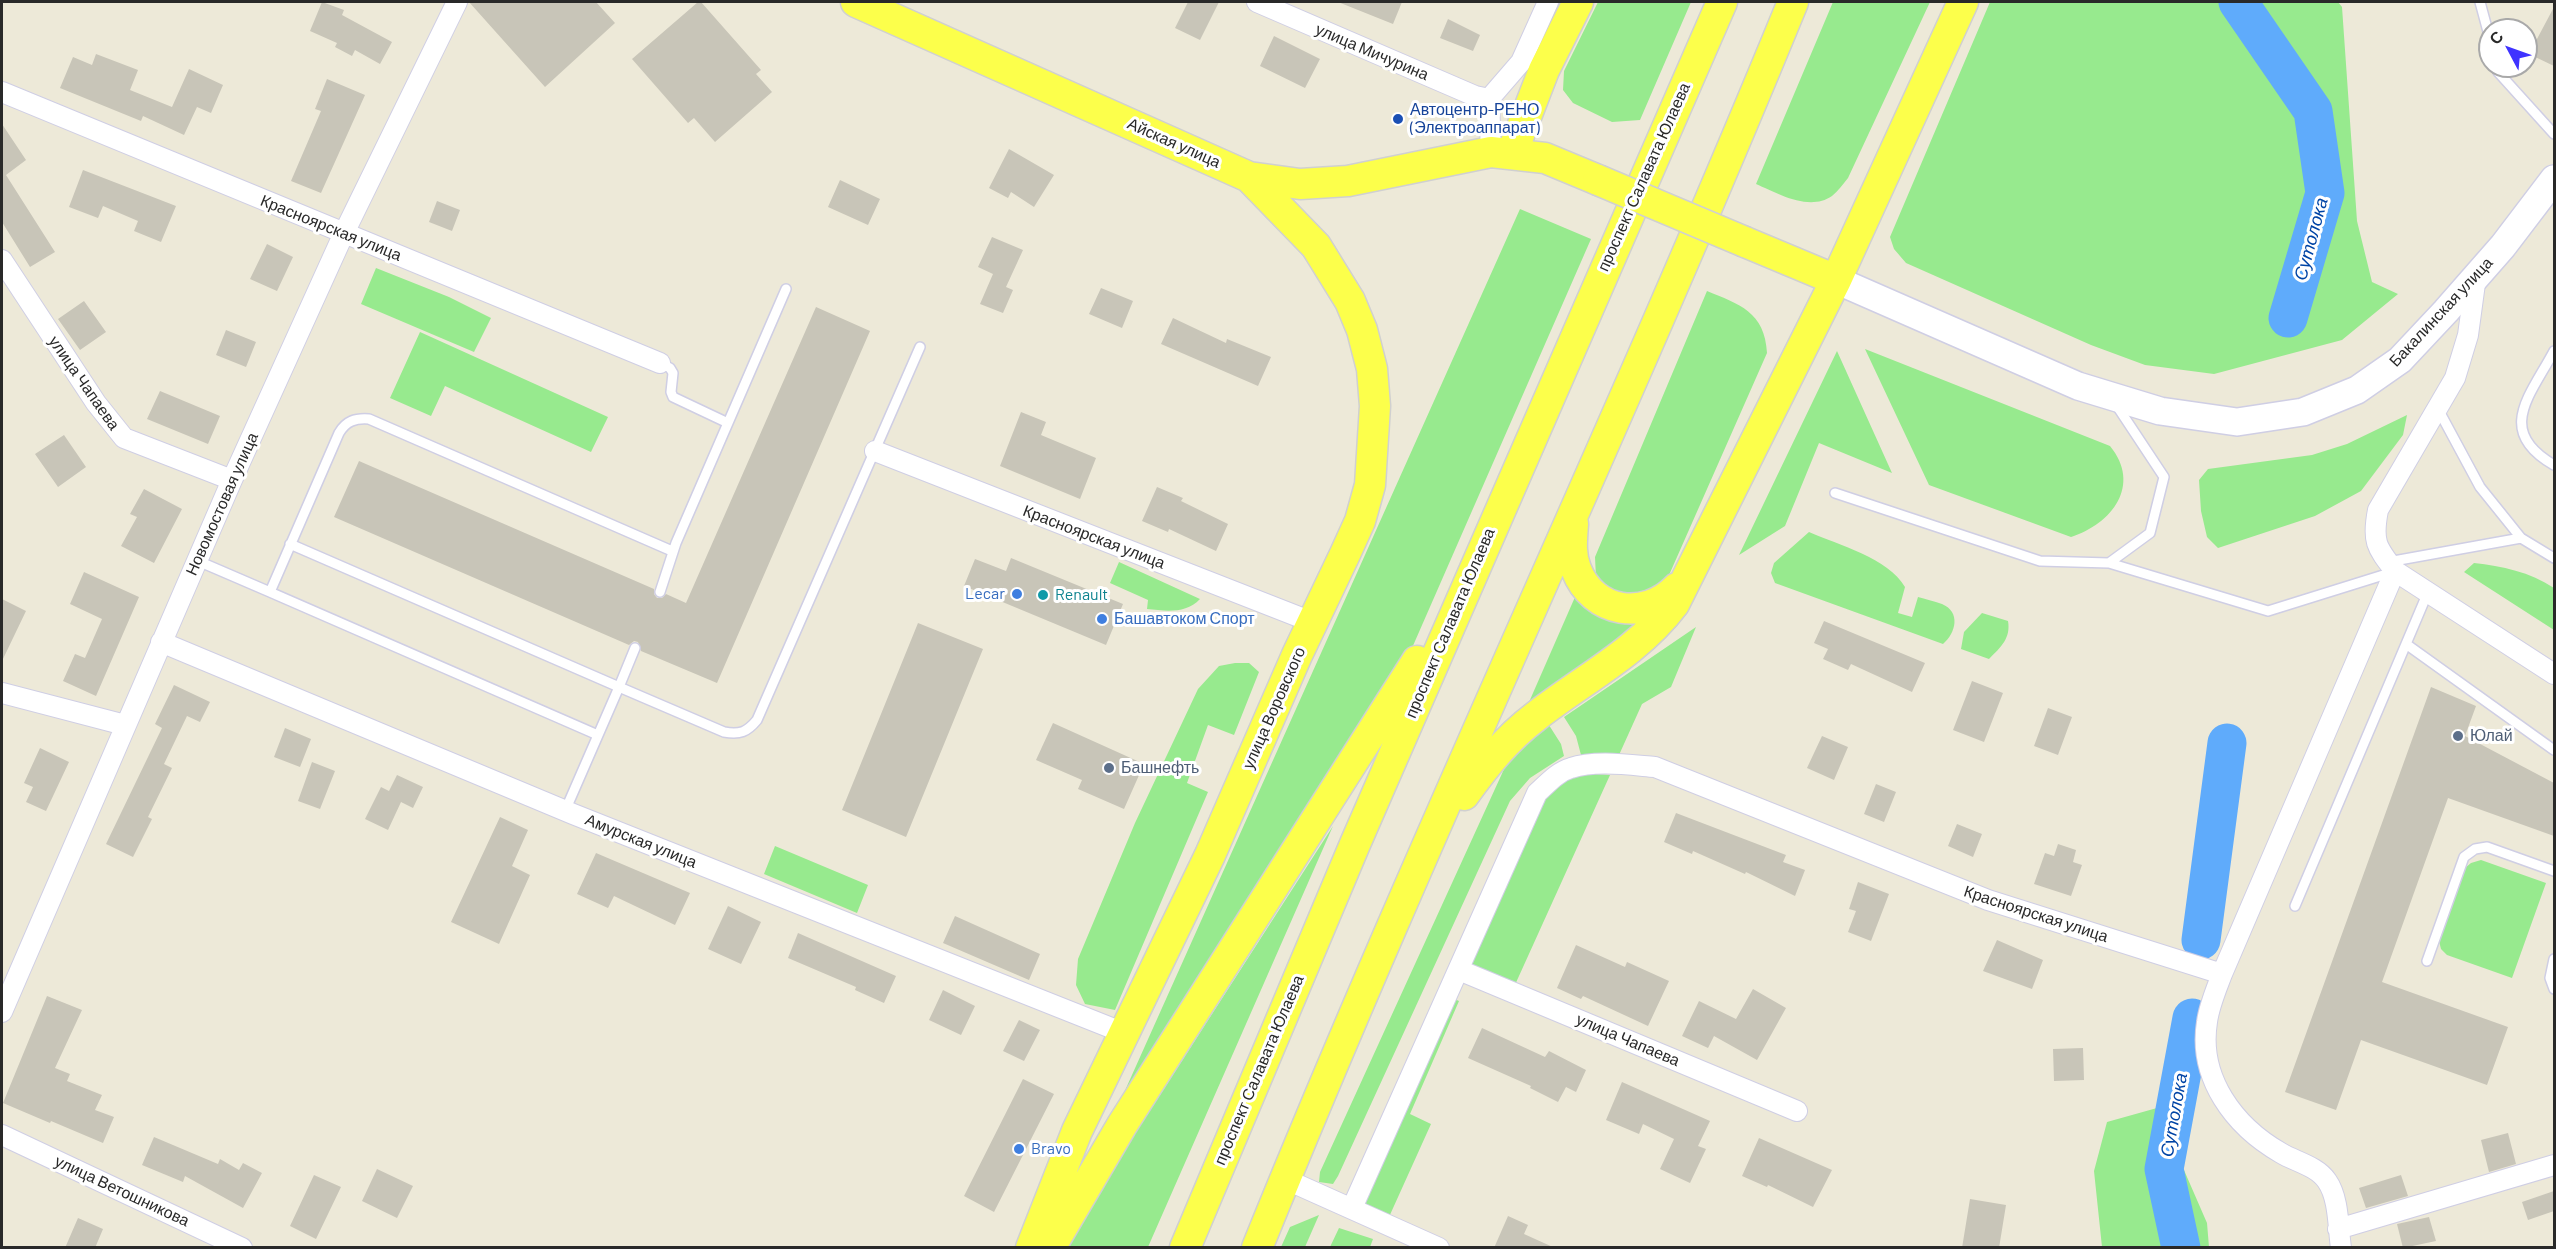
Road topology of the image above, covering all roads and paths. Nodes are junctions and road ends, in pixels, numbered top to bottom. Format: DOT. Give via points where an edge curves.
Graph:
graph roads {
  1 [pos="856,2"];
  2 [pos="1257,2"];
  3 [pos="1548,2"];
  4 [pos="1578,2"];
  5 [pos="1722,2"];
  6 [pos="1793,2"];
  7 [pos="1963,2"];
  8 [pos="2481,2"];
  9 [pos="449,4"];
  10 [pos="2485,18"];
  11 [pos="2503,78"];
  12 [pos="2,92"];
  13 [pos="1489,99"];
  14 [pos="2554,134"];
  15 [pos="1501,152"];
  16 [pos="1249,177"];
  17 [pos="2554,179"];
  18 [pos="344,233"];
  19 [pos="2,260"];
  20 [pos="2476,276"];
  21 [pos="1836,280"];
  22 [pos="786,289"];
  23 [pos="920,347"];
  24 [pos="2554,351"];
  25 [pos="660,363"];
  26 [pos="2112,399"];
  27 [pos="2438,410"];
  28 [pos="728,423"];
  29 [pos="875,451"];
  30 [pos="2554,465"];
  31 [pos="232,480"];
  32 [pos="1835,493"];
  33 [pos="1575,512"];
  34 [pos="2521,538"];
  35 [pos="290,544"];
  36 [pos="1484,547"];
  37 [pos="672,550"];
  38 [pos="2554,558"];
  39 [pos="198,561"];
  40 [pos="2109,563"];
  41 [pos="2392,567"];
  42 [pos="1688,578"];
  43 [pos="270,592"];
  44 [pos="660,592"];
  45 [pos="2428,592"];
  46 [pos="1312,622"];
  47 [pos="161,642"];
  48 [pos="2406,644"];
  49 [pos="635,648"];
  50 [pos="2554,674"];
  51 [pos="619,687"];
  52 [pos="2,693"];
  53 [pos="125,725"];
  54 [pos="598,735"];
  55 [pos="2554,750"];
  56 [pos="565,811"];
  57 [pos="1427,850"];
  58 [pos="2554,871"];
  59 [pos="2295,906"];
  60 [pos="2554,959"];
  61 [pos="2427,961"];
  62 [pos="1459,970"];
  63 [pos="2222,974"];
  64 [pos="2554,989"];
  65 [pos="2,1012"];
  66 [pos="1124,1033"];
  67 [pos="1797,1111"];
  68 [pos="2,1135"];
  69 [pos="2554,1165"];
  70 [pos="1285,1179"];
  71 [pos="1352,1208"];
  72 [pos="2340,1238"];
  73 [pos="242,1248"];
  74 [pos="1031,1248"];
  75 [pos="1050,1248"];
  76 [pos="1185,1248"];
  77 [pos="1257,1248"];
  78 [pos="1439,1248"];
  1 -- 16 [label="main road, Айская улица"];
  2 -- 13 [label="street, улица Мичурина"];
  3 -- 13 [label="street" via="1521,62"];
  4 -- 15 [label="main road"];
  5 -- 36 [label="main road, проспект Салавата Юлаева"];
  6 -- 33 [label="main road"];
  7 -- 21 [label="main road"];
  8 -- 10 [label="lane"];
  9 -- 18 [label="street, Новомостовая улица"];
  11 -- 14 [label="lane"];
  12 -- 18 [label="street, Красноярская улица"];
  13 -- 15 [label="street"];
  15 -- 16 [label="main road, Айская улица" via="1348,181 1300,184"];
  15 -- 21 [label="main road, bridge" via="1545,159"];
  16 -- 46 [label="main road, улица Воровского" via="1316,246 1336,276 1362,330 1372,369 1375,406 1370,485 1360,521"];
  17 -- 20 [label="main road, Бакалинская улица"];
  18 -- 25 [label="street, Красноярская улица"];
  18 -- 31 [label="street, Новомостовая улица"];
  19 -- 31 [label="street, улица Чапаева" via="96,404 124,438"];
  20 -- 26 [label="main road, Бакалинская улица" via="2400,360 2357,390 2303,412 2237,422 2160,411"];
  20 -- 27 [label="street" via="2463,357"];
  21 -- 26 [label="main road, Бакалинская улица"];
  21 -- 42 [label="main road"];
  22 -- 28 [label="lane"];
  23 -- 29 [label="lane"];
  24 -- 30 [label="lane" via="2525,404 2521,422 2532,450"];
  25 -- 28 [label="lane" via="674,373 670,392 673,397"];
  26 -- 40 [label="lane" via="2164,477 2150,533"];
  27 -- 34 [label="lane" via="2480,488"];
  27 -- 41 [label="street" via="2378,510 2374,532 2377,548"];
  28 -- 37 [label="lane"];
  29 -- 46 [label="street, Красноярская улица"];
  29 -- 51 [label="lane" via="757,720 750,728 734,734 724,732"];
  31 -- 39 [label="street, Новомостовая улица"];
  32 -- 40 [label="lane" via="2040,561"];
  33 -- 42 [label="main road" via="1571,553 1576,571 1601,600 1622,608 1644,609 1671,594"];
  33 -- 57 [label="main road"];
  34 -- 38 [label="lane"];
  34 -- 41 [label="lane"];
  35 -- 37 [label="lane" via="339,433 360,418"];
  35 -- 43 [label="lane"];
  35 -- 51 [label="lane"];
  36 -- 75 [label="main road" via="1400,689 1128,1116"];
  36 -- 76 [label="main road, проспект Салавата Юлаева"];
  37 -- 44 [label="lane"];
  39 -- 43 [label="lane"];
  39 -- 47 [label="street, Новомостовая улица"];
  40 -- 41 [label="lane" via="2268,611"];
  41 -- 45 [label="street"];
  41 -- 63 [label="street"];
  42 -- 57 [label="main road" via="1674,604 1647,635 1509,739"];
  43 -- 54 [label="lane"];
  45 -- 48 [label="lane"];
  45 -- 50 [label="street"];
  46 -- 66 [label="main road, улица Воровского" via="1210,855"];
  47 -- 53 [label="street, Новомостовая улица"];
  47 -- 56 [label="street, Амурская улица"];
  48 -- 55 [label="lane"];
  48 -- 59 [label="lane"];
  49 -- 51 [label="lane"];
  51 -- 54 [label="lane"];
  52 -- 53 [label="street"];
  53 -- 65 [label="street, Новомостовая улица"];
  54 -- 56 [label="lane"];
  56 -- 66 [label="street, Амурская улица"];
  57 -- 70 [label="main road"];
  58 -- 61 [label="lane" via="2487,847 2469,852"];
  60 -- 64 [label="lane" via="2550,978"];
  62 -- 63 [label="street, Красноярская улица" via="1537,793 1571,768 1615,763 1655,767 1988,900"];
  62 -- 67 [label="street, улица Чапаева"];
  62 -- 71 [label="street, Красноярская улица"];
  63 -- 72 [label="street" via="2207,1022 2205,1046 2211,1076 2224,1102 2243,1124 2326,1179 2332,1189"];
  66 -- 74 [label="main road, улица Воровского" via="1077,1131"];
  68 -- 73 [label="street, улица Ветошникова"];
  69 -- 72 [label="street"];
  70 -- 71 [label="street"];
  70 -- 77 [label="main road"];
  71 -- 78 [label="street"];
}
